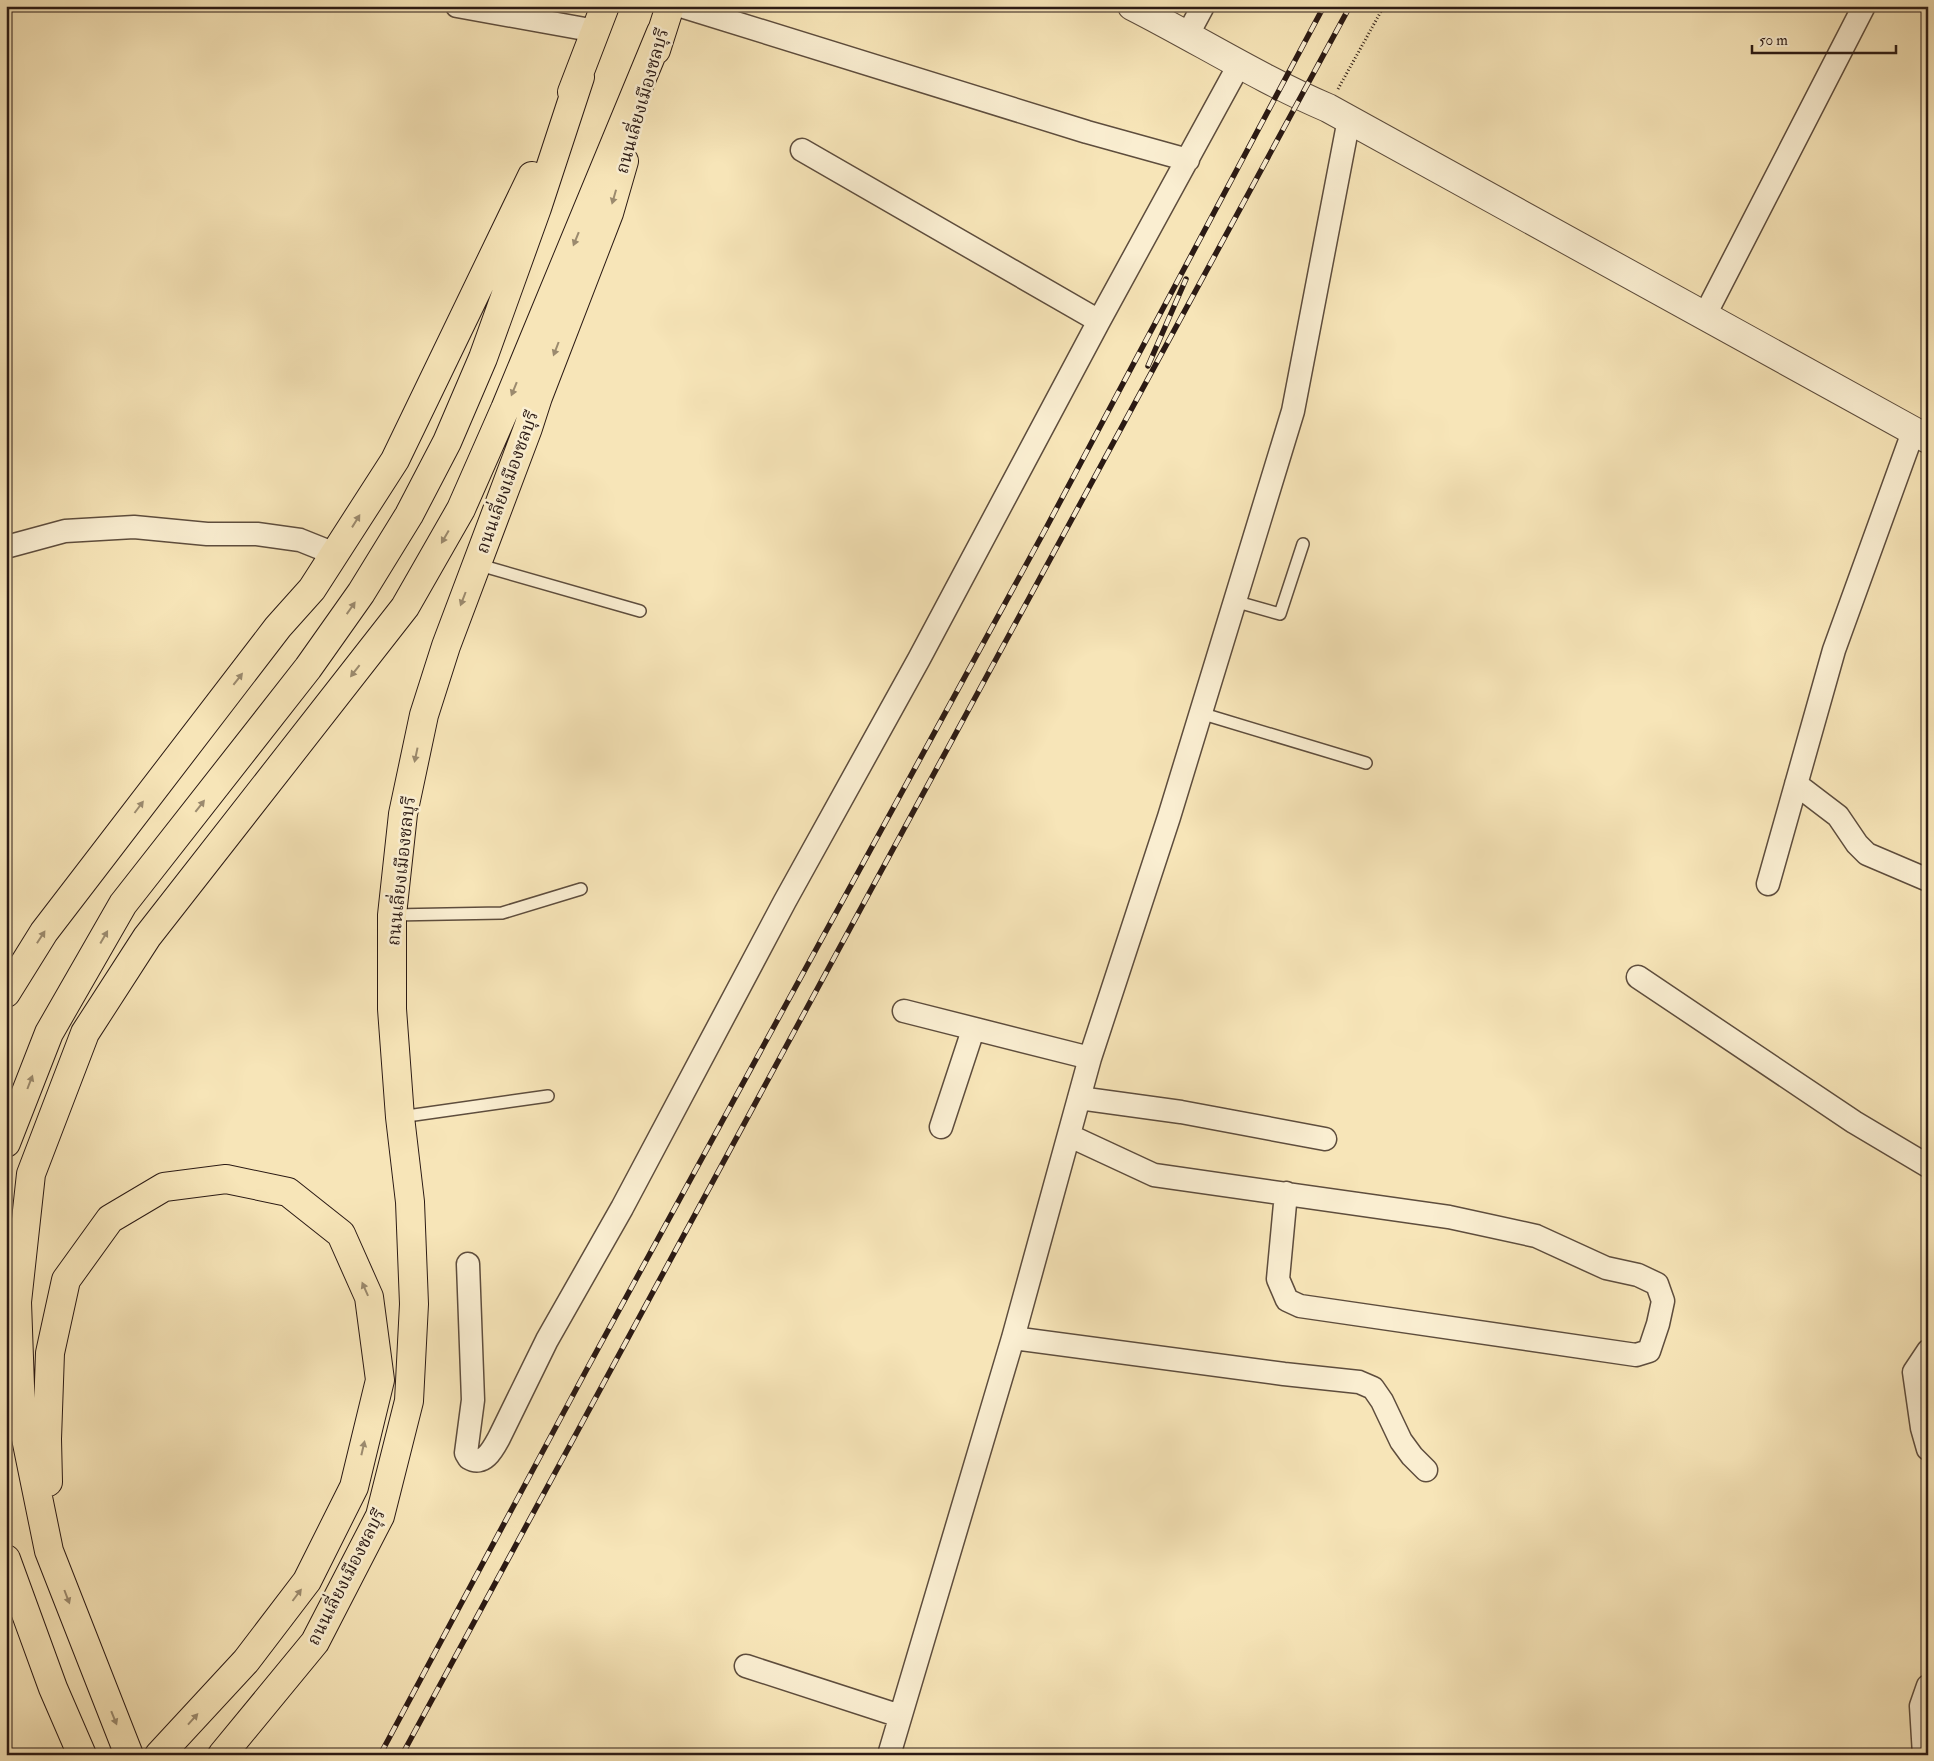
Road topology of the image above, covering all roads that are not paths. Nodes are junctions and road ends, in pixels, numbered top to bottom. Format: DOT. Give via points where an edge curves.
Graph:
graph roads {
  1 [pos="457,6"];
  2 [pos="670,6"];
  3 [pos="681,6"];
  4 [pos="1132,6"];
  5 [pos="1203,6"];
  6 [pos="1864,6"];
  7 [pos="601,18"];
  8 [pos="661,32"];
  9 [pos="1188,34"];
  10 [pos="1240,63"];
  11 [pos="580,77"];
  12 [pos="1339,114"];
  13 [pos="802,150"];
  14 [pos="1188,160"];
  15 [pos="1706,315"];
  16 [pos="1099,321"];
  17 [pos="1921,436"];
  18 [pos="1303,544"];
  19 [pos="6,547"];
  20 [pos="335,554"];
  21 [pos="476,564"];
  22 [pos="1234,601"];
  23 [pos="640,611"];
  24 [pos="1200,713"];
  25 [pos="1366,763"];
  26 [pos="1796,784"];
  27 [pos="1928,880"];
  28 [pos="1768,884"];
  29 [pos="581,889"];
  30 [pos="392,915"];
  31 [pos="1638,976"];
  32 [pos="6,993"];
  33 [pos="904,1011"];
  34 [pos="973,1030"];
  35 [pos="1090,1058"];
  36 [pos="548,1096"];
  37 [pos="1078,1098"];
  38 [pos="400,1117"];
  39 [pos="941,1127"];
  40 [pos="1070,1136"];
  41 [pos="1325,1139"];
  42 [pos="6,1144"];
  43 [pos="1928,1166"];
  44 [pos="1286,1193"];
  45 [pos="468,1264"];
  46 [pos="1013,1338"];
  47 [pos="1928,1351"];
  48 [pos="1928,1449"];
  49 [pos="1426,1470"];
  50 [pos="49,1551"];
  51 [pos="6,1559"];
  52 [pos="746,1666"];
  53 [pos="1928,1686"];
  54 [pos="900,1716"];
  55 [pos="82,1755"];
  56 [pos="129,1755"];
  57 [pos="159,1755"];
  58 [pos="222,1755"];
  59 [pos="889,1755"];
  60 [pos="1924,1755"];
  1 -- 7 [label="street"];
  2 -- 8 [label="highway, ถนนเลี่ยงเมืองชลบุรี"];
  3 -- 14 [label="street" via="1087,132"];
  4 -- 9 [label="street"];
  5 -- 9 [label="street"];
  6 -- 15 [label="street"];
  7 -- 11 [label="highway"];
  8 -- 21 [label="highway, ถนนเลี่ยงเมืองชลบุรี, one-way" via="609,213"];
  8 -- 50 [label="highway, one-way" via="461,509 405,607 147,937 85,1033 31,1174 17,1302 21,1414"];
  9 -- 10 [label="street"];
  10 -- 12 [label="street"];
  10 -- 14 [label="street"];
  20 -- 11 [label="highway, one-way" via="395,460"];
  42 -- 11 [label="highway, one-way" via="50,1033 123,904 308,668 362,593 409,516 447,442 482,358 537,208"];
  12 -- 15 [label="street"];
  12 -- 22 [label="street" via="1293,411"];
  13 -- 16 [label="street"];
  14 -- 16 [label="street"];
  15 -- 17 [label="street"];
  16 -- 45 [label="street" via="924,650 784,901 622,1208 547,1340 499,1438 490,1454 478,1461 466,1453 472,1400"];
  17 -- 26 [label="street" via="1834,650"];
  18 -- 22 [label="lane" via="1280,614"];
  19 -- 20 [label="street" via="65,531 134,526 207,534 257,534 300,540"];
  32 -- 20 [label="highway, one-way" via="18,966 278,627 312,589"];
  21 -- 23 [label="lane"];
  21 -- 30 [label="highway, ถนนเลี่ยงเมืองชลบุรี, one-way" via="424,715 403,814"];
  22 -- 24 [label="street"];
  24 -- 25 [label="lane"];
  24 -- 35 [label="street"];
  26 -- 27 [label="street" via="1838,816 1856,844 1867,854"];
  26 -- 28 [label="street"];
  29 -- 30 [label="lane" via="502,913"];
  30 -- 38 [label="highway, ถนนเลี่ยงเมืองชลบุรี" via="392,1009"];
  31 -- 43 [label="street" via="1854,1122"];
  33 -- 34 [label="street"];
  34 -- 35 [label="street"];
  34 -- 39 [label="street"];
  35 -- 37 [label="street"];
  36 -- 38 [label="lane"];
  37 -- 40 [label="street"];
  37 -- 41 [label="street" via="1181,1112"];
  38 -- 58 [label="highway, ถนนเลี่ยงเมืองชลบุรี" via="410,1202 414,1304 408,1401 380,1516 315,1642"];
  40 -- 44 [label="street" via="1154,1175"];
  40 -- 46 [label="street"];
  44 -- 44 [label="street" via="1449,1217 1536,1236 1606,1268 1638,1275 1657,1284 1663,1300 1649,1351 1636,1355 1300,1306 1287,1300 1278,1279"];
  46 -- 49 [label="street" via="1359,1382 1374,1388 1401,1441"];
  46 -- 54 [label="street"];
  47 -- 48 [label="street" via="1914,1372"];
  50 -- 56 [label="highway, one-way"];
  57 -- 50 [label="highway, one-way" via="246,1661 307,1581 354,1486 380,1380 369,1297 341,1234 288,1192 226,1179 164,1187 110,1219 66,1280 50,1353 47,1439"];
  51 -- 55 [label="highway" via="53,1688"];
  52 -- 54 [label="street"];
  53 -- 60 [label="street" via="1921,1706"];
  54 -- 59 [label="street"];
}
